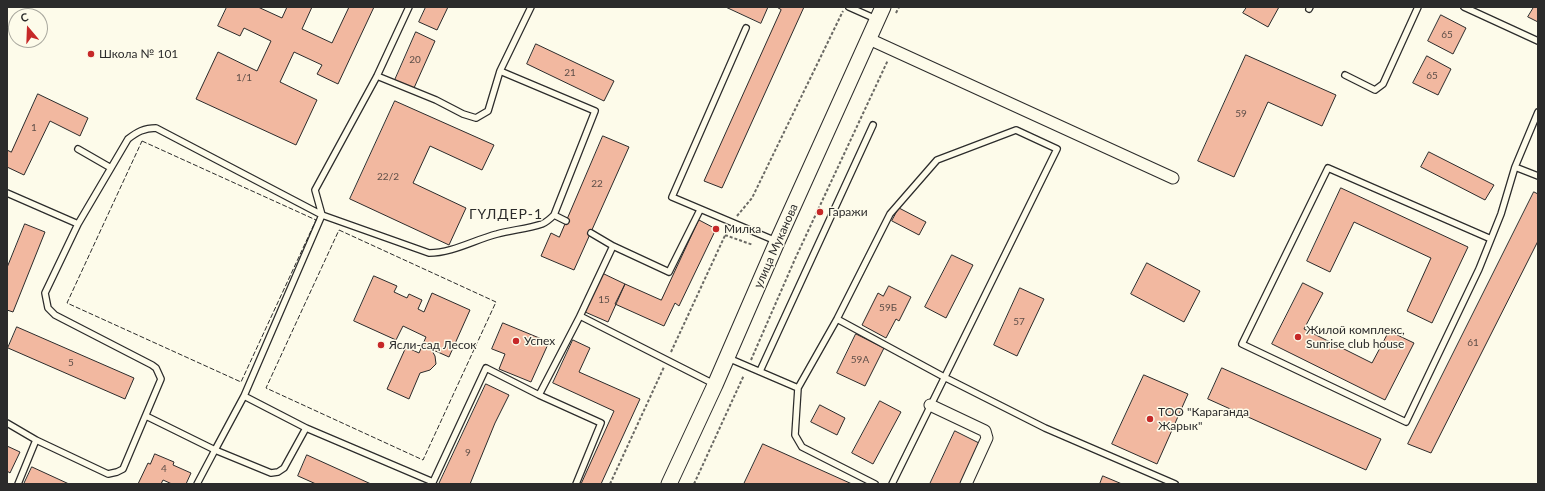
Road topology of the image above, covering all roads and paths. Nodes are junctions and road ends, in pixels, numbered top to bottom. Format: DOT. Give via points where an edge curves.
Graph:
graph roads {
  1 [pos="409,7"];
  2 [pos="531,7"];
  3 [pos="844,7"];
  4 [pos="849,7"];
  5 [pos="1418,7"];
  6 [pos="1464,7"];
  7 [pos="880,13"];
  8 [pos="746,28"];
  9 [pos="869,39"];
  10 [pos="1538,41"];
  11 [pos="892,50"];
  12 [pos="500,71"];
  13 [pos="377,76"];
  14 [pos="1345,76"];
  15 [pos="1538,112"];
  16 [pos="873,125"];
  17 [pos="78,149"];
  18 [pos="1515,167"];
  19 [pos="111,168"];
  20 [pos="1538,176"];
  21 [pos="1173,178"];
  22 [pos="7,193"];
  23 [pos="700,210"];
  24 [pos="322,215"];
  25 [pos="554,215"];
  26 [pos="566,221"];
  27 [pos="731,223"];
  28 [pos="78,224"];
  29 [pos="591,233"];
  30 [pos="725,235"];
  31 [pos="1491,239"];
  32 [pos="777,242"];
  33 [pos="753,245"];
  34 [pos="613,246"];
  35 [pos="580,316"];
  36 [pos="837,319"];
  37 [pos="727,358"];
  38 [pos="667,360"];
  39 [pos="748,366"];
  40 [pos="760,371"];
  41 [pos="944,377"];
  42 [pos="715,384"];
  43 [pos="798,388"];
  44 [pos="539,394"];
  45 [pos="244,396"];
  46 [pos="930,405"];
  47 [pos="146,416"];
  48 [pos="7,423"];
  49 [pos="306,428"];
  50 [pos="36,440"];
  51 [pos="215,450"];
  52 [pos="18,484"];
  53 [pos="197,484"];
  54 [pos="576,484"];
  55 [pos="610,484"];
  56 [pos="669,484"];
  57 [pos="694,484"];
  58 [pos="875,484"];
  59 [pos="892,484"];
  60 [pos="966,484"];
  61 [pos="1175,484"];
  1 -- 13 [label="lane"];
  2 -- 12 [label="lane"];
  3 -- 27 [label="path" via="752,198"];
  4 -- 7 [label="lane"];
  5 -- 14 [label="lane" via="1383,84 1376,90"];
  6 -- 10 [label="lane"];
  7 -- 9 [label="main road, улица Муканова"];
  8 -- 23 [label="lane" via="672,197"];
  9 -- 11 [label="street"];
  9 -- 32 [label="main road, улица Муканова"];
  11 -- 21 [label="street"];
  11 -- 39 [label="path"];
  12 -- 13 [label="lane" via="488,111 476,118"];
  12 -- 25 [label="lane" via="595,111"];
  13 -- 24 [label="lane" via="315,190"];
  15 -- 18 [label="lane"];
  16 -- 40 [label="lane"];
  17 -- 19 [label="lane"];
  18 -- 20 [label="lane"];
  18 -- 31 [label="lane"];
  19 -- 24 [label="lane" via="128,139 138,131 156,128"];
  19 -- 28 [label="lane"];
  22 -- 28 [label="lane"];
  23 -- 27 [label="lane"];
  23 -- 34 [label="lane" via="669,272"];
  24 -- 25 [label="lane" via="429,253 442,253 480,239 547,222"];
  24 -- 45 [label="lane"];
  25 -- 26 [label="lane"];
  27 -- 30 [label="path"];
  27 -- 32 [label="lane"];
  28 -- 47 [label="lane" via="45,293 48,308 55,315 156,368 161,379"];
  29 -- 34 [label="lane"];
  30 -- 33 [label="path"];
  30 -- 38 [label="path"];
  31 -- 31 [label="lane" via="1479,270 1406,422 1242,344 1328,168"];
  32 -- 37 [label="main road, улица Муканова"];
  34 -- 35 [label="lane"];
  35 -- 38 [label="lane"];
  35 -- 44 [label="lane"];
  36 -- 41 [label="lane"];
  36 -- 41 [label="lane" via="890,214 936,160 1016,130 1056,149"];
  36 -- 43 [label="lane"];
  37 -- 39 [label="lane"];
  37 -- 42 [label="main road, улица Муканова"];
  38 -- 42 [label="lane"];
  38 -- 55 [label="path"];
  39 -- 40 [label="lane"];
  39 -- 57 [label="path"];
  40 -- 43 [label="lane"];
  41 -- 46 [label="lane"];
  41 -- 61 [label="lane" via="1045,428"];
  42 -- 56 [label="main road, улица Муканова"];
  43 -- 58 [label="lane" via="795,435 802,448"];
  44 -- 49 [label="lane" via="486,368 433,482"];
  44 -- 54 [label="lane" via="601,423"];
  45 -- 49 [label="lane"];
  45 -- 51 [label="lane"];
  46 -- 59 [label="lane"];
  46 -- 60 [label="street" via="985,431 987,438"];
  47 -- 50 [label="lane" via="123,469 108,474"];
  47 -- 51 [label="lane"];
  48 -- 50 [label="lane"];
  49 -- 51 [label="lane" via="284,468 278,472 271,473"];
  50 -- 52 [label="lane"];
  51 -- 53 [label="lane"];
}
